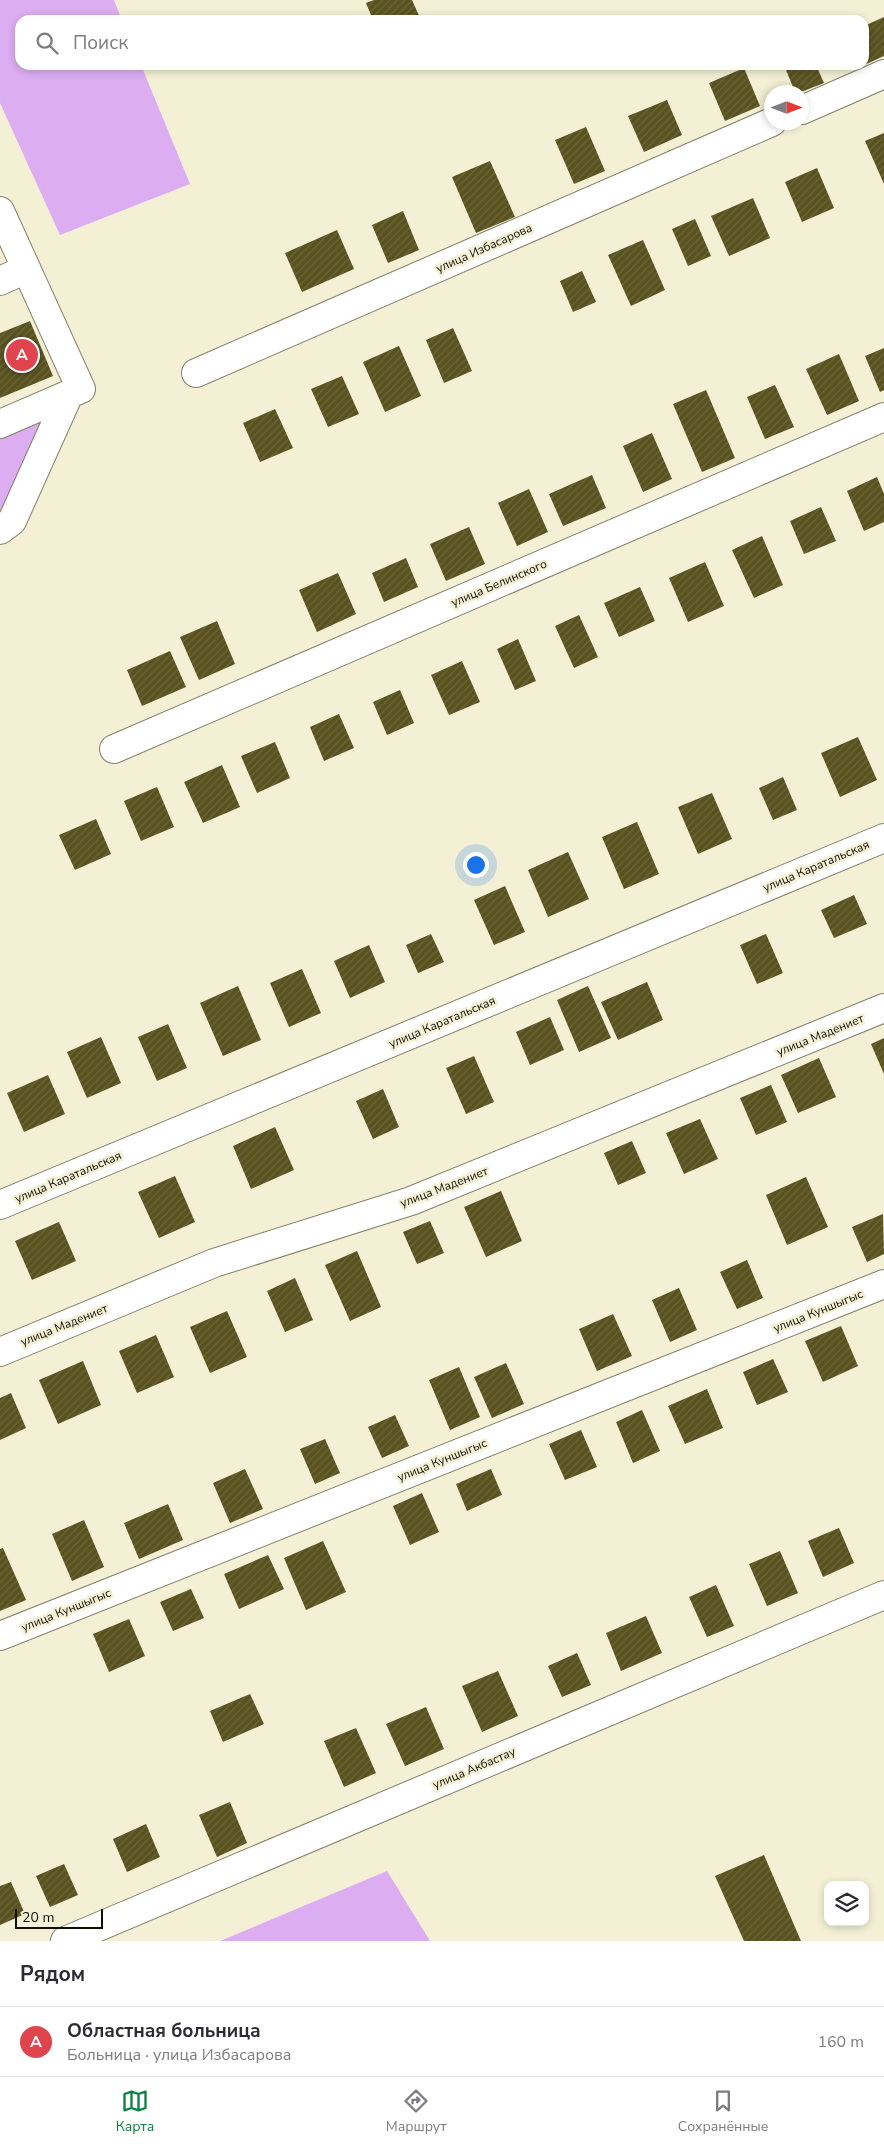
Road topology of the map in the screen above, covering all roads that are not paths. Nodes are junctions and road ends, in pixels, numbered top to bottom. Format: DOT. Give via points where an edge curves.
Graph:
graph roads {
  1 [pos="884,74"];
  2 [pos="809,107"];
  3 [pos="764,125"];
  4 [pos="0,211"];
  5 [pos="26,270"];
  6 [pos="0,281"];
  7 [pos="196,373"];
  8 [pos="69,394"];
  9 [pos="884,417"];
  10 [pos="0,424"];
  11 [pos="0,530"];
  12 [pos="114,749"];
  13 [pos="884,838"];
  14 [pos="884,1008"];
  15 [pos="0,1205"];
  16 [pos="884,1284"];
  17 [pos="0,1352"];
  18 [pos="884,1595"];
  19 [pos="0,1636"];
  20 [pos="65,1941"];
  1 -- 2 [label="street"];
  3 -- 7 [label="street, улица Избасарова"];
  4 -- 5 [label="street"];
  5 -- 6 [label="street"];
  5 -- 8 [label="street" via="81,389"];
  8 -- 10 [label="street"];
  8 -- 11 [label="street" via="12,521"];
  9 -- 12 [label="street, улица Белинского"];
  13 -- 15 [label="street, улица Каратальская"];
  14 -- 17 [label="street, улица Мадениет" via="411,1201 214,1263"];
  16 -- 19 [label="street, улица Куншыгыс"];
  18 -- 20 [label="street, улица Акбастау"];
}
